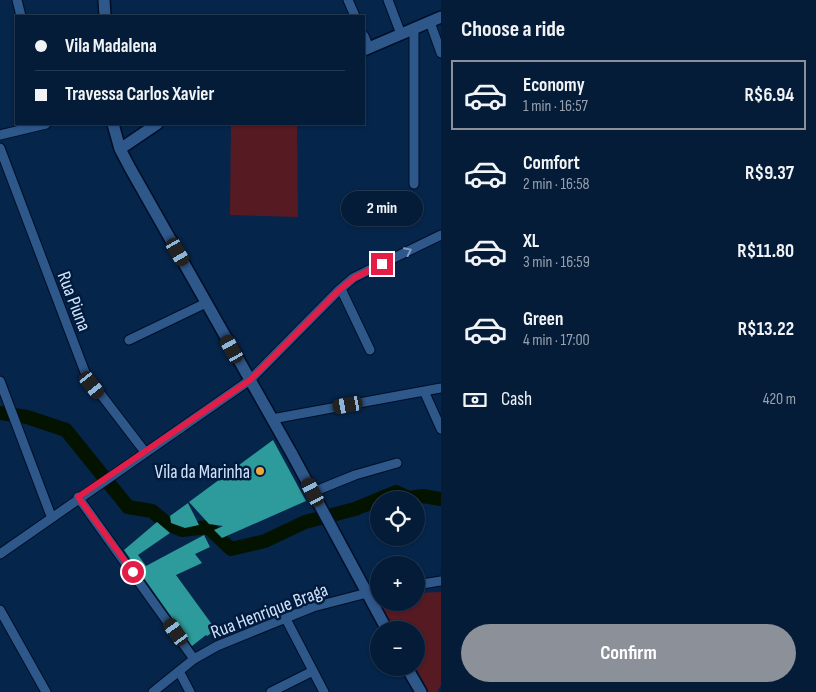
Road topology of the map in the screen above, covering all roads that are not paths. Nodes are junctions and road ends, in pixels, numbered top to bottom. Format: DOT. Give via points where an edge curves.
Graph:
graph roads {
  1 [pos="17,0"];
  2 [pos="104,0"];
  3 [pos="348,0"];
  4 [pos="388,0"];
  5 [pos="22,15"];
  6 [pos="105,15"];
  7 [pos="355,15"];
  8 [pos="436,20"];
  9 [pos="414,28"];
  10 [pos="401,34"];
  11 [pos="366,49"];
  12 [pos="441,53"];
  13 [pos="42,125"];
  14 [pos="113,125"];
  15 [pos="156,125"];
  16 [pos="0,135"];
  17 [pos="0,148"];
  18 [pos="120,149"];
  19 [pos="414,184"];
  20 [pos="441,236"];
  21 [pos="341,289"];
  22 [pos="206,303"];
  23 [pos="129,340"];
  24 [pos="370,350"];
  25 [pos="250,380"];
  26 [pos="0,381"];
  27 [pos="441,388"];
  28 [pos="424,391"];
  29 [pos="272,419"];
  30 [pos="441,429"];
  31 [pos="145,452"];
  32 [pos="397,463"];
  33 [pos="313,492"];
  34 [pos="78,497"];
  35 [pos="51,516"];
  36 [pos="0,554"];
  37 [pos="441,581"];
  38 [pos="425,583"];
  39 [pos="370,591"];
  40 [pos="366,592"];
  41 [pos="0,610"];
  42 [pos="286,619"];
  43 [pos="382,621"];
  44 [pos="194,658"];
  45 [pos="179,671"];
  46 [pos="313,671"];
  47 [pos="411,676"];
  48 [pos="46,692"];
  49 [pos="153,692"];
  50 [pos="190,692"];
  51 [pos="271,692"];
  52 [pos="324,692"];
  53 [pos="420,692"];
  1 -- 5 [label="street"];
  2 -- 6 [label="street"];
  3 -- 7 [label="street"];
  4 -- 10 [label="street"];
  8 -- 9 [label="street"];
  8 -- 12 [label="street"];
  9 -- 10 [label="street"];
  9 -- 19 [label="street"];
  10 -- 11 [label="street"];
  13 -- 16 [label="street"];
  14 -- 18 [label="street"];
  15 -- 18 [label="street"];
  17 -- 31 [label="street, Rua Piuna" via="86,375"];
  18 -- 22 [label="street"];
  21 -- 20 [label="street, one-way" via="367,270"];
  21 -- 24 [label="street"];
  21 -- 25 [label="street"];
  22 -- 23 [label="street"];
  22 -- 25 [label="street"];
  25 -- 29 [label="street"];
  25 -- 31 [label="street"];
  26 -- 35 [label="street"];
  27 -- 28 [label="street"];
  28 -- 29 [label="street"];
  28 -- 30 [label="street"];
  29 -- 33 [label="street"];
  31 -- 34 [label="street"];
  32 -- 33 [label="street"];
  33 -- 40 [label="street"];
  34 -- 35 [label="street"];
  34 -- 44 [label="street"];
  35 -- 36 [label="street"];
  37 -- 38 [label="street"];
  39 -- 40 [label="street, Rua Henrique Braga"];
  40 -- 42 [label="street, Rua Henrique Braga" via="313,607"];
  40 -- 43 [label="street"];
  41 -- 48 [label="street"];
  42 -- 44 [label="street, Rua Henrique Braga"];
  42 -- 46 [label="street"];
  44 -- 45 [label="street, Rua Henrique Braga"];
  45 -- 49 [label="street, Rua Henrique Braga"];
  45 -- 50 [label="street"];
  46 -- 51 [label="street"];
  46 -- 52 [label="street"];
  47 -- 53 [label="street"];
}
